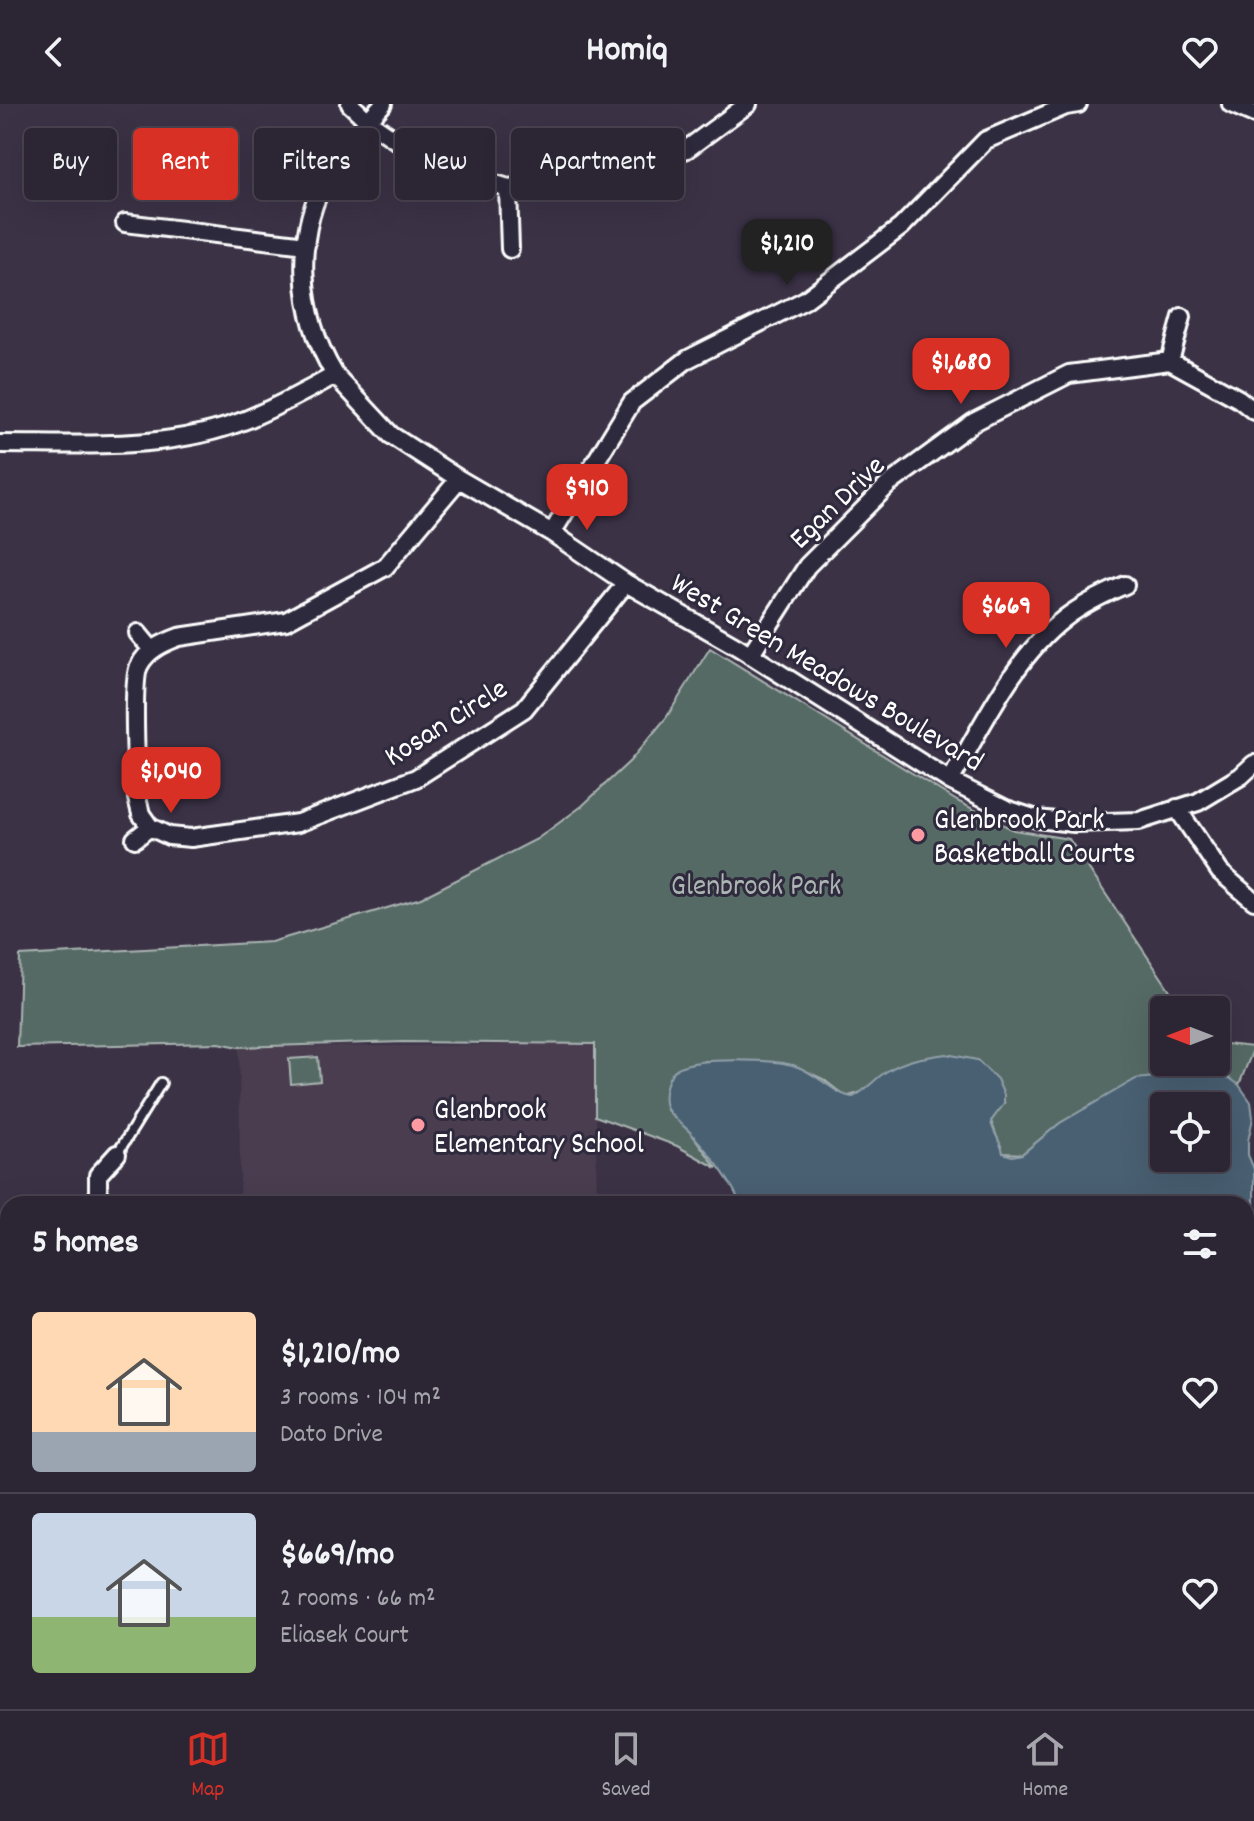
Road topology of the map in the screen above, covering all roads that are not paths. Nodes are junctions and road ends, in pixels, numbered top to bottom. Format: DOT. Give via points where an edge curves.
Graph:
graph roads {
  1 [pos="350,104"];
  2 [pos="383,104"];
  3 [pos="748,104"];
  4 [pos="1078,104"];
  5 [pos="1231,104"];
  6 [pos="1254,114"];
  7 [pos="368,121"];
  8 [pos="508,188"];
  9 [pos="125,223"];
  10 [pos="306,245"];
  11 [pos="510,249"];
  12 [pos="1182,317"];
  13 [pos="1170,361"];
  14 [pos="335,375"];
  15 [pos="1254,411"];
  16 [pos="0,444"];
  17 [pos="459,479"];
  18 [pos="552,533"];
  19 [pos="626,583"];
  20 [pos="1125,585"];
  21 [pos="138,633"];
  22 [pos="152,650"];
  23 [pos="750,655"];
  24 [pos="1254,764"];
  25 [pos="950,781"];
  26 [pos="1177,808"];
  27 [pos="150,827"];
  28 [pos="135,839"];
  29 [pos="1254,901"];
  30 [pos="161,1083"];
  31 [pos="117,1154"];
  32 [pos="98,1196"];
  1 -- 7 [label="street"];
  2 -- 7 [label="street, West Green Meadows Boulevard"];
  3 -- 8 [label="street" via="672,155 613,175"];
  4 -- 18 [label="street" via="986,140 901,227 805,300 688,359 632,402"];
  5 -- 6 [label="street"];
  7 -- 8 [label="street" via="429,163"];
  7 -- 10 [label="street, West Green Meadows Boulevard" via="328,174 312,212"];
  8 -- 11 [label="street"];
  9 -- 10 [label="street"];
  10 -- 14 [label="street, West Green Meadows Boulevard" via="305,295"];
  12 -- 13 [label="street"];
  13 -- 15 [label="street"];
  13 -- 23 [label="street, Egan Drive" via="1069,374 974,422 889,484 807,566"];
  14 -- 16 [label="street" via="246,420 172,438"];
  14 -- 17 [label="street, West Green Meadows Boulevard" via="391,435"];
  17 -- 18 [label="street, West Green Meadows Boulevard"];
  17 -- 22 [label="street" via="385,567 286,621 179,637"];
  18 -- 19 [label="street, West Green Meadows Boulevard"];
  19 -- 23 [label="street, West Green Meadows Boulevard"];
  19 -- 27 [label="street, Kosan Circle" via="524,709 416,778 298,823 191,838"];
  20 -- 25 [label="street" via="1065,617 1040,640 1015,671"];
  21 -- 22 [label="street"];
  22 -- 27 [label="street" via="138,668 136,687 137,798"];
  23 -- 25 [label="street, West Green Meadows Boulevard"];
  24 -- 26 [label="street, West Green Meadows Boulevard" via="1198,802"];
  25 -- 26 [label="street, West Green Meadows Boulevard" via="1006,809 1061,822 1139,821"];
  26 -- 29 [label="street" via="1220,872"];
  27 -- 28 [label="street"];
  30 -- 31 [label="lane"];
  31 -- 32 [label="street" via="98,1175"];
}
